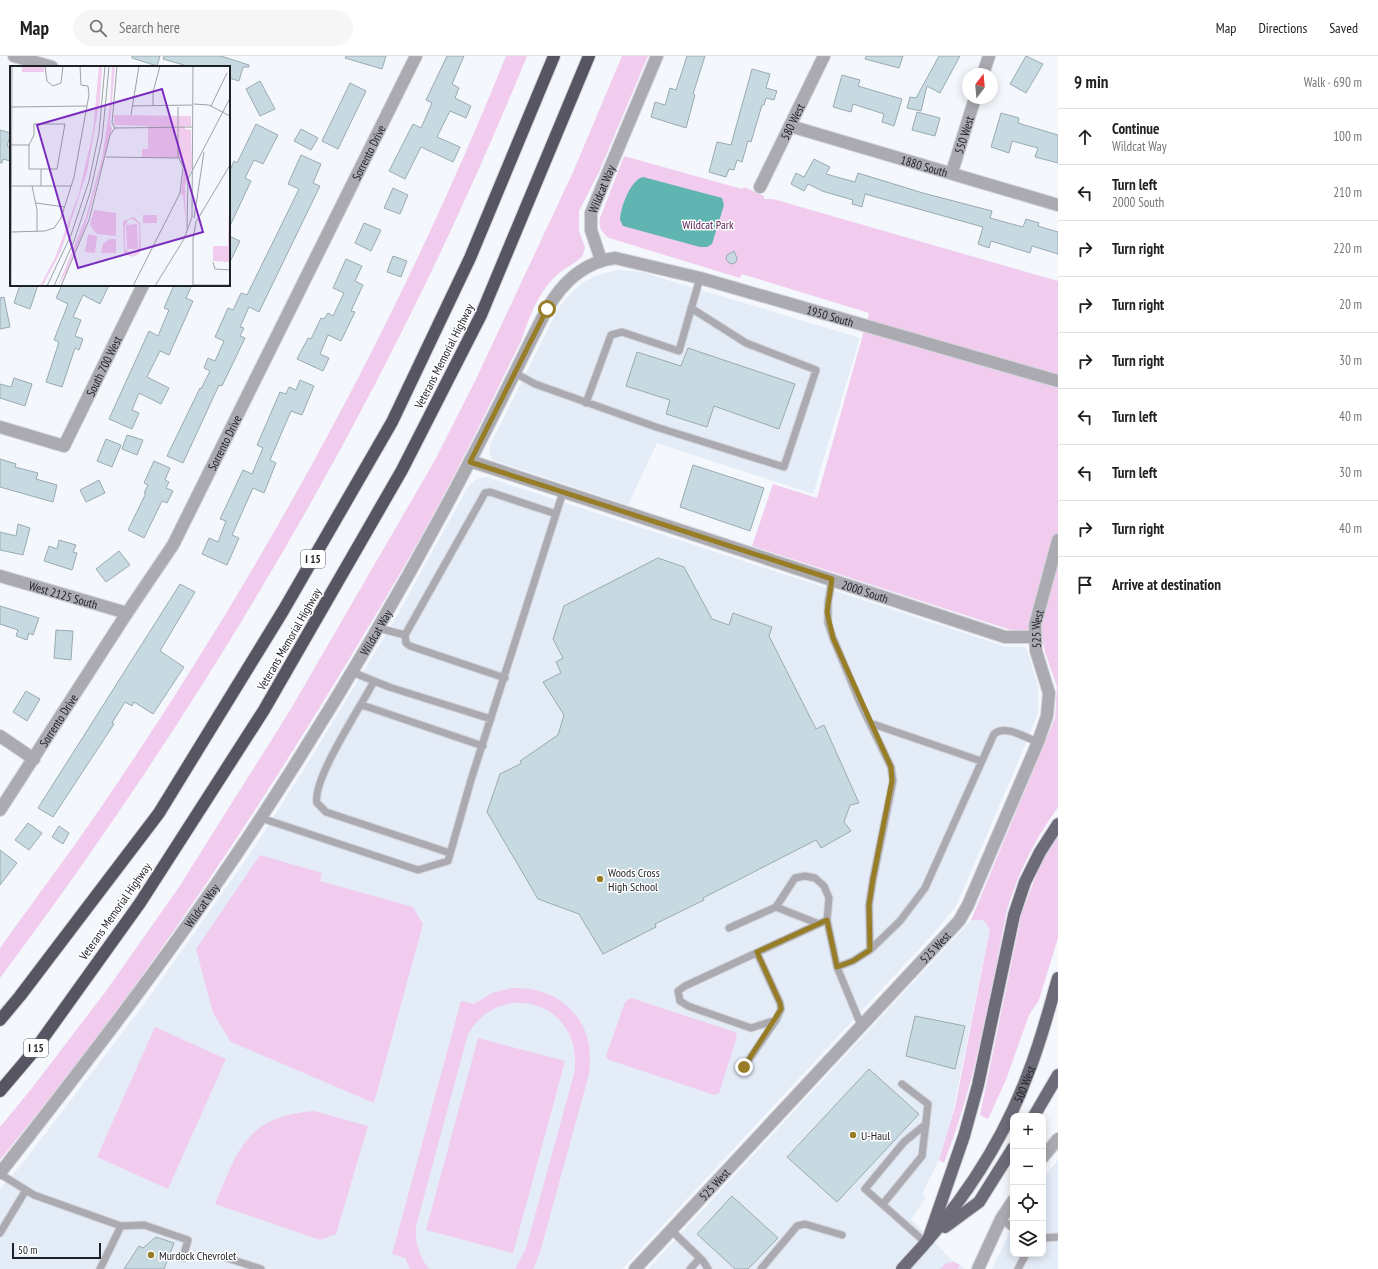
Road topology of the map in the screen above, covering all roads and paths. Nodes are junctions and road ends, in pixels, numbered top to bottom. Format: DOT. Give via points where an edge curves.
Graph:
graph roads {
  1 [pos="14,56"];
  2 [pos="416,56"];
  3 [pos="554,56"];
  4 [pos="589,56"];
  5 [pos="657,56"];
  6 [pos="824,56"];
  7 [pos="989,56"];
  8 [pos="49,66"];
  9 [pos="984,68"];
  10 [pos="973,104"];
  11 [pos="790,126"];
  12 [pos="952,172"];
  13 [pos="760,187"];
  14 [pos="1058,205"];
  15 [pos="602,260"];
  16 [pos="700,278"];
  17 [pos="143,286"];
  18 [pos="691,308"];
  19 [pos="515,373"];
  20 [pos="1058,381"];
  21 [pos="586,402"];
  22 [pos="0,428"];
  23 [pos="470,462"];
  24 [pos="563,492"];
  25 [pos="556,514"];
  26 [pos="1058,540"];
  27 [pos="0,576"];
  28 [pos="832,579"];
  29 [pos="127,613"];
  30 [pos="378,628"];
  31 [pos="405,635"];
  32 [pos="1034,637"];
  33 [pos="352,672"];
  34 [pos="505,678"];
  35 [pos="374,681"];
  36 [pos="362,705"];
  37 [pos="491,719"];
  38 [pos="870,723"];
  39 [pos="0,736"];
  40 [pos="1038,742"];
  41 [pos="482,746"];
  42 [pos="34,759"];
  43 [pos="981,762"];
  44 [pos="0,810"];
  45 [pos="261,818"];
  46 [pos="1058,824"];
  47 [pos="450,853"];
  48 [pos="776,907"];
  49 [pos="827,920"];
  50 [pos="819,924"];
  51 [pos="729,928"];
  52 [pos="870,950"];
  53 [pos="757,952"];
  54 [pos="837,967"];
  55 [pos="1058,978"];
  56 [pos="0,1020"];
  57 [pos="776,1020"];
  58 [pos="861,1025"];
  59 [pos="744,1067"];
  60 [pos="1058,1075"];
  61 [pos="902,1084"];
  62 [pos="0,1091"];
  63 [pos="1036,1113"];
  64 [pos="926,1124"];
  65 [pos="1058,1139"];
  66 [pos="1012,1149"];
  67 [pos="1046,1153"];
  68 [pos="0,1173"];
  69 [pos="26,1190"];
  70 [pos="883,1204"];
  71 [pos="1010,1206"];
  72 [pos="1001,1219"];
  73 [pos="121,1226"];
  74 [pos="1010,1226"];
  75 [pos="671,1230"];
  76 [pos="0,1233"];
  77 [pos="842,1235"];
  78 [pos="1058,1237"];
  79 [pos="1046,1238"];
  80 [pos="927,1242"];
  81 [pos="224,1257"];
  82 [pos="1024,1257"];
  83 [pos="183,1258"];
  84 [pos="700,1258"];
  85 [pos="100,1269"];
  86 [pos="261,1269"];
  87 [pos="635,1269"];
  88 [pos="690,1269"];
  89 [pos="708,1269"];
  90 [pos="761,1269"];
  91 [pos="902,1269"];
  92 [pos="978,1269"];
  93 [pos="1018,1269"];
  1 -- 8 [label="street"];
  2 -- 29 [label="street, Sorrento Drive" via="174,545"];
  3 -- 56 [label="highway, Veterans Memorial Highway / I 15" via="470,258 388,429 283,611 159,813"];
  4 -- 62 [label="highway, Veterans Memorial Highway / I 15" via="481,315 398,476 264,710 153,883 34,1051"];
  5 -- 15 [label="street, Wildcat Way" via="591,213 591,230"];
  6 -- 11 [label="street, 580 West"];
  7 -- 9 [label="street"];
  10 -- 12 [label="street, 550 West"];
  11 -- 12 [label="street, 1880 South"];
  11 -- 13 [label="street, 580 West"];
  12 -- 14 [label="street, 1880 South"];
  15 -- 16 [label="street, 1950 South" via="615,258"];
  15 -- 19 [label="street, Wildcat Way" via="579,272 561,287"];
  16 -- 18 [label="lane"];
  16 -- 20 [label="street, 1950 South"];
  17 -- 22 [label="street, South 700 West" via="64,446"];
  18 -- 21 [label="lane" via="679,351 622,332 611,335"];
  18 -- 21 [label="lane" via="746,343 816,370 784,467"];
  19 -- 21 [label="lane" via="535,384"];
  19 -- 23 [label="street, Wildcat Way"];
  23 -- 24 [label="street, 2000 South"];
  23 -- 30 [label="street, Wildcat Way"];
  24 -- 25 [label="lane"];
  24 -- 28 [label="street, 2000 South"];
  25 -- 31 [label="lane" via="490,492 485,493"];
  25 -- 34 [label="lane"];
  26 -- 32 [label="street, 525 West" via="1036,615"];
  27 -- 29 [label="street, West 2125 South"];
  28 -- 32 [label="street, 2000 South" via="1005,637"];
  28 -- 38 [label="lane" via="828,623"];
  29 -- 42 [label="street, Sorrento Drive"];
  30 -- 31 [label="lane"];
  30 -- 33 [label="street, Wildcat Way"];
  31 -- 34 [label="lane" via="406,643 410,646"];
  32 -- 40 [label="street, 525 West" via="1049,694 1048,716"];
  33 -- 35 [label="lane"];
  33 -- 45 [label="street, Wildcat Way"];
  34 -- 37 [label="lane"];
  35 -- 36 [label="lane"];
  35 -- 37 [label="lane"];
  36 -- 41 [label="lane"];
  36 -- 47 [label="lane" via="324,768 317,789 317,803 326,812"];
  37 -- 41 [label="lane"];
  38 -- 43 [label="lane"];
  38 -- 52 [label="lane" via="891,767 892,781 870,899"];
  39 -- 42 [label="street"];
  40 -- 43 [label="lane" via="1005,730 998,730"];
  40 -- 58 [label="street, 525 West" via="964,914"];
  41 -- 47 [label="lane"];
  42 -- 44 [label="street, Sorrento Drive"];
  43 -- 52 [label="lane" via="925,888 900,922"];
  45 -- 47 [label="lane" via="418,870 448,861"];
  45 -- 68 [label="street, Wildcat Way" via="132,1001"];
  46 -- 80 [label="main road" via="1025,882 1014,915 978,1086 964,1136"];
  48 -- 49 [label="lane" via="795,878 815,878 824,886 829,898"];
  48 -- 50 [label="lane"];
  48 -- 51 [label="lane"];
  49 -- 50 [label="lane"];
  49 -- 54 [label="lane"];
  50 -- 53 [label="lane"];
  52 -- 54 [label="lane"];
  53 -- 57 [label="lane" via="780,1003 781,1009"];
  53 -- 57 [label="lane" via="686,986 678,991 678,996 680,1001 688,1006 751,1028"];
  54 -- 58 [label="lane"];
  55 -- 80 [label="main road, 500 West" via="1029,1072 1005,1126 970,1186"];
  57 -- 59 [label="lane"];
  58 -- 75 [label="street, 525 West"];
  60 -- 63 [label="main road"];
  61 -- 64 [label="lane" via="928,1104"];
  64 -- 70 [label="lane" via="922,1156"];
  64 -- 70 [label="lane" via="904,1142 865,1189"];
  65 -- 67 [label="street"];
  66 -- 80 [label="main road" via="979,1202"];
  68 -- 69 [label="lane"];
  69 -- 73 [label="lane"];
  69 -- 76 [label="lane"];
  70 -- 80 [label="lane"];
  71 -- 72 [label="street"];
  72 -- 74 [label="lane"];
  72 -- 92 [label="street"];
  73 -- 83 [label="lane" via="144,1225 188,1240"];
  73 -- 85 [label="lane"];
  75 -- 84 [label="lane"];
  75 -- 87 [label="street, 525 West"];
  77 -- 90 [label="lane" via="805,1224 797,1226"];
  78 -- 79 [label="lane"];
  80 -- 91 [label="main road"];
  81 -- 86 [label="lane"];
  82 -- 93 [label="lane"];
  84 -- 88 [label="lane"];
  84 -- 89 [label="lane"];
}
